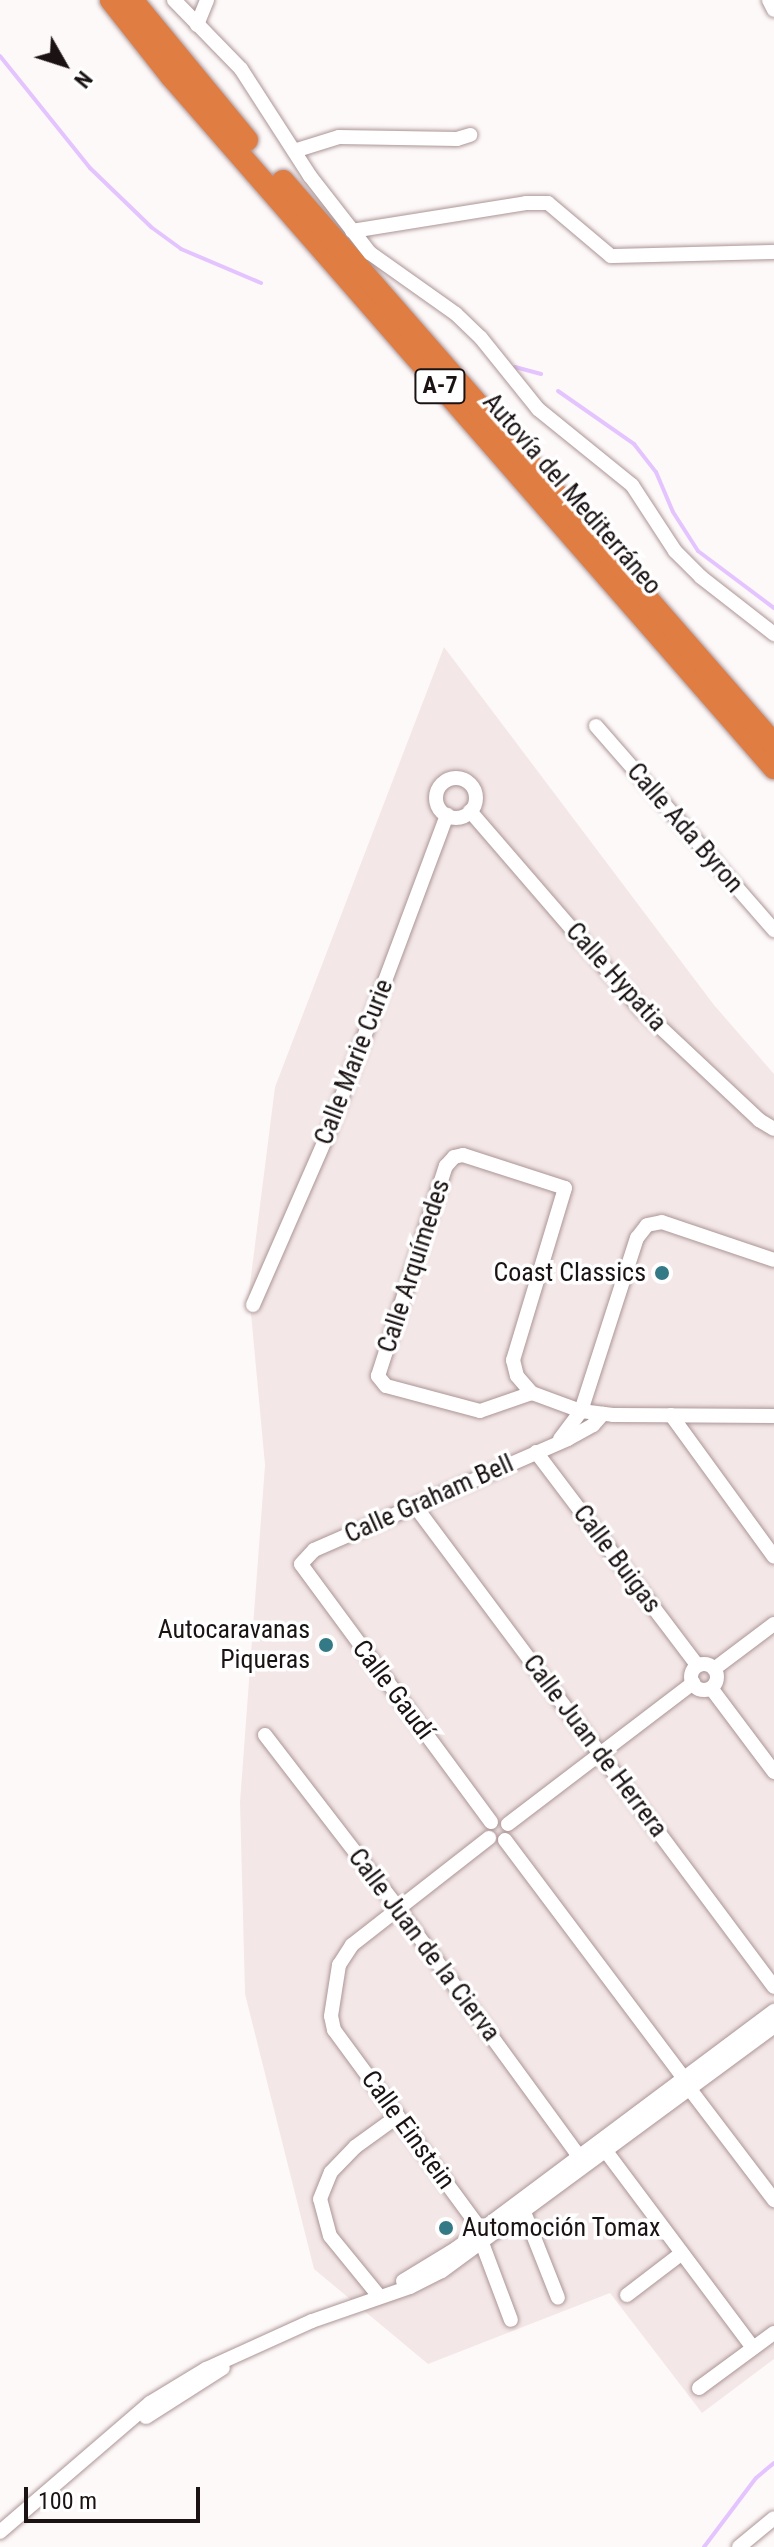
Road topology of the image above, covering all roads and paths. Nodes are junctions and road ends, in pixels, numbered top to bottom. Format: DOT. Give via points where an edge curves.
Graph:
graph roads {
  1 [pos="111,0"];
  2 [pos="132,0"];
  3 [pos="174,0"];
  4 [pos="207,0"];
  5 [pos="769,0"];
  6 [pos="774,10"];
  7 [pos="197,25"];
  8 [pos="470,135"];
  9 [pos="294,151"];
  10 [pos="352,231"];
  11 [pos="774,252"];
  12 [pos="774,634"];
  13 [pos="596,726"];
  14 [pos="774,744"];
  15 [pos="774,768"];
  16 [pos="470,811"];
  17 [pos="447,815"];
  18 [pos="774,930"];
  19 [pos="774,1129"];
  20 [pos="774,1260"];
  21 [pos="253,1305"];
  22 [pos="532,1393"];
  23 [pos="581,1411"];
  24 [pos="603,1414"];
  25 [pos="671,1415"];
  26 [pos="774,1416"];
  27 [pos="555,1444"];
  28 [pos="536,1452"];
  29 [pos="415,1506"];
  30 [pos="305,1557"];
  31 [pos="774,1557"];
  32 [pos="774,1624"];
  33 [pos="698,1666"];
  34 [pos="714,1669"];
  35 [pos="693,1683"];
  36 [pos="711,1688"];
  37 [pos="265,1735"];
  38 [pos="601,1753"];
  39 [pos="774,1772"];
  40 [pos="491,1822"];
  41 [pos="508,1824"];
  42 [pos="489,1838"];
  43 [pos="505,1840"];
  44 [pos="398,1908"];
  45 [pos="774,1987"];
  46 [pos="774,2011"];
  47 [pos="774,2026"];
  48 [pos="687,2083"];
  49 [pos="398,2116"];
  50 [pos="624,2124"];
  51 [pos="605,2150"];
  52 [pos="577,2159"];
  53 [pos="774,2200"];
  54 [pos="524,2212"];
  55 [pos="482,2237"];
  56 [pos="682,2253"];
  57 [pos="627,2295"];
  58 [pos="379,2296"];
  59 [pos="558,2298"];
  60 [pos="511,2320"];
  61 [pos="774,2333"];
  62 [pos="753,2348"];
  63 [pos="699,2388"];
  64 [pos="774,2518"];
  65 [pos="0,2532"];
  66 [pos="739,2547"];
  1 -- 15 [label="highway, Autovía del Mediterráneo / A-7" via="201,111"];
  2 -- 14 [label="highway, Autovía del Mediterráneo / A-7" via="249,143"];
  3 -- 7 [label="street"];
  4 -- 7 [label="street"];
  5 -- 6 [label="street"];
  7 -- 9 [label="street" via="241,69"];
  8 -- 9 [label="street" via="339,137"];
  9 -- 10 [label="street"];
  10 -- 11 [label="street" via="548,203 611,256"];
  10 -- 12 [label="street" via="370,253 456,314 538,409 632,485 675,551"];
  13 -- 18 [label="street, Calle Ada Byron"];
  16 -- 17 [label="street" via="461,817"];
  16 -- 17 [label="street" via="475,790 468,782 452,779 437,794"];
  16 -- 19 [label="street, Calle Hypatia" via="642,1010"];
  17 -- 21 [label="street, Calle Marie Curie" via="327,1136"];
  20 -- 23 [label="street" via="662,1222 647,1225 637,1238"];
  22 -- 22 [label="street, Calle Arquímedes" via="517,1376 513,1360 565,1188 463,1155 454,1157 446,1166 378,1376 386,1386 480,1411"];
  22 -- 23 [label="street"];
  23 -- 24 [label="street"];
  23 -- 27 [label="street, Calle Graham Bell"];
  24 -- 25 [label="street"];
  24 -- 27 [label="street, Calle Graham Bell" via="593,1425"];
  25 -- 26 [label="street"];
  25 -- 31 [label="street"];
  27 -- 28 [label="street, Calle Graham Bell"];
  28 -- 29 [label="street, Calle Graham Bell"];
  28 -- 33 [label="street, Calle Buigas"];
  29 -- 30 [label="street, Calle Graham Bell"];
  29 -- 38 [label="street, Calle Juan de Herrera"];
  30 -- 40 [label="street, Calle Gaudí" via="303,1571"];
  32 -- 34 [label="street"];
  33 -- 34 [label="street"];
  33 -- 35 [label="street"];
  34 -- 36 [label="street" via="717,1677"];
  35 -- 36 [label="street" via="699,1689"];
  35 -- 38 [label="street"];
  36 -- 39 [label="street"];
  37 -- 44 [label="street, Calle Juan de la Cierva"];
  38 -- 41 [label="street"];
  38 -- 45 [label="street, Calle Juan de Herrera"];
  40 -- 41 [label="street" via="500,1819"];
  40 -- 42 [label="street"];
  41 -- 43 [label="street"];
  42 -- 43 [label="street"];
  42 -- 44 [label="street"];
  43 -- 48 [label="street"];
  44 -- 49 [label="street, Calle Einstein" via="344,1954 332,2003 334,2030"];
  44 -- 52 [label="street, Calle Juan de la Cierva"];
  46 -- 48 [label="street"];
  47 -- 48 [label="street"];
  48 -- 50 [label="street"];
  48 -- 51 [label="street"];
  48 -- 53 [label="street"];
  49 -- 55 [label="street, Calle Einstein"];
  49 -- 58 [label="street" via="331,2172 320,2199 330,2236"];
  50 -- 51 [label="street"];
  50 -- 52 [label="street"];
  51 -- 54 [label="street"];
  51 -- 56 [label="street"];
  52 -- 55 [label="street"];
  54 -- 55 [label="street"];
  54 -- 59 [label="street"];
  55 -- 58 [label="street"];
  55 -- 58 [label="street" via="442,2271"];
  55 -- 60 [label="street, Calle Einstein"];
  56 -- 57 [label="street"];
  56 -- 62 [label="street"];
  58 -- 65 [label="street" via="239,2356 108,2439"];
  61 -- 62 [label="street"];
  62 -- 63 [label="street"];
  64 -- 66 [label="street"];
}
